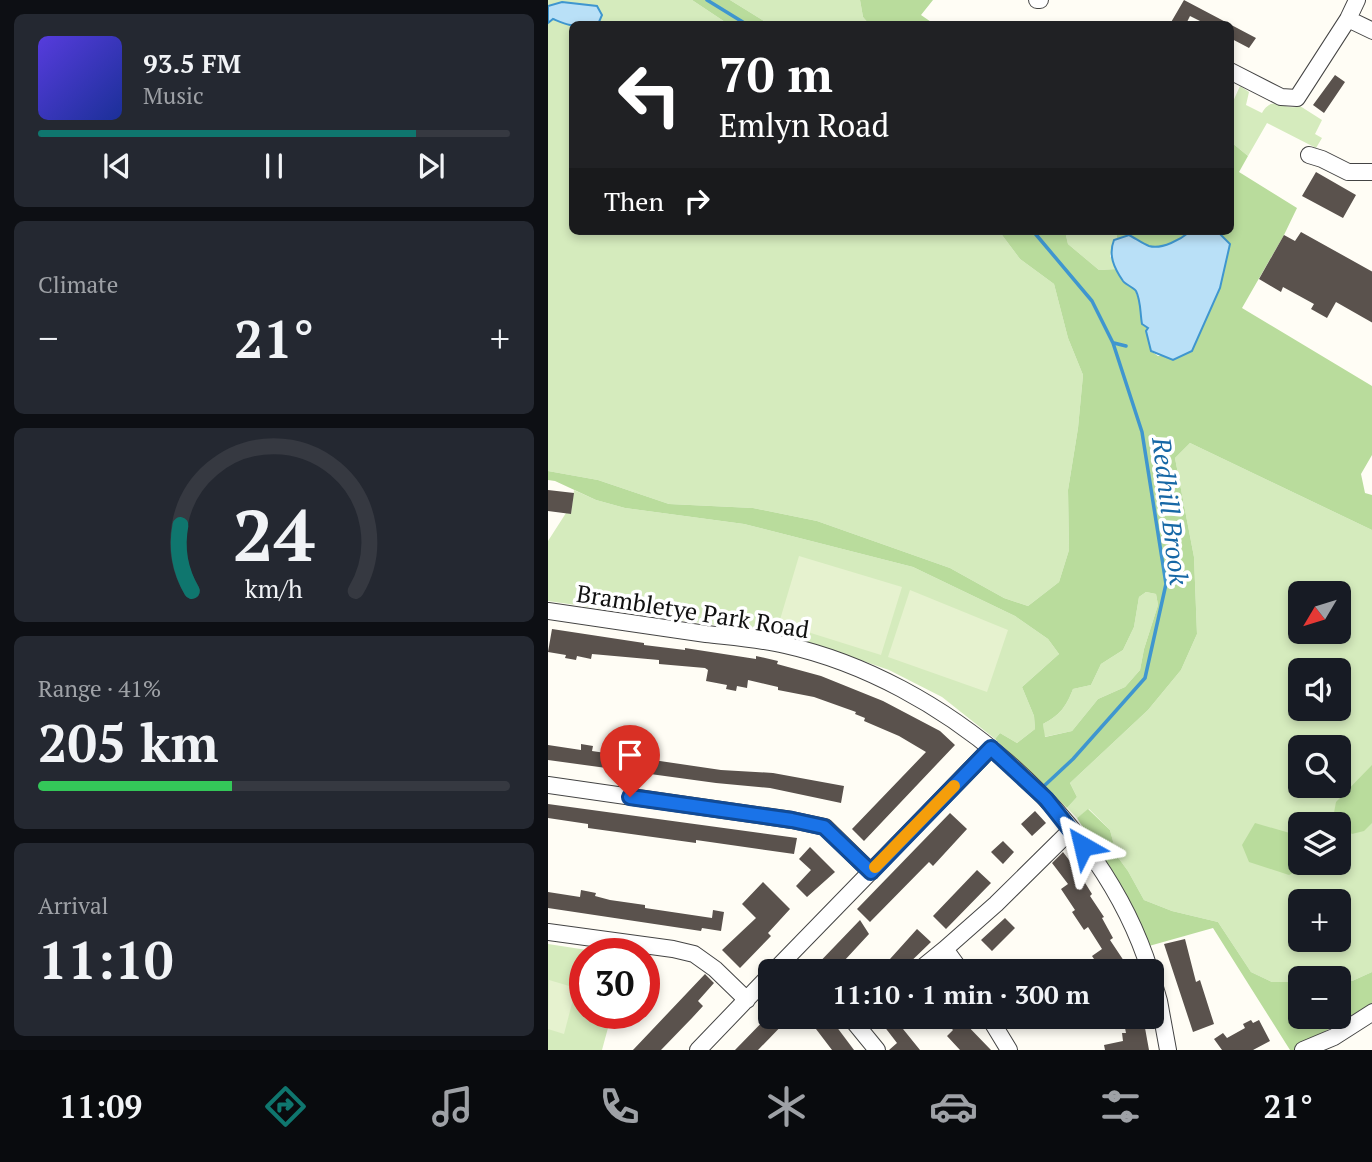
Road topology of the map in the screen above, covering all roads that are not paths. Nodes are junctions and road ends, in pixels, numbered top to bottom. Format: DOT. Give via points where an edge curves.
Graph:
graph roads {
  1 [pos="1357,0"];
  2 [pos="1348,19"];
  3 [pos="1372,31"];
  4 [pos="1234,73"];
  5 [pos="1309,155"];
  6 [pos="1372,172"];
  7 [pos="548,611"];
  8 [pos="991,748"];
  9 [pos="548,785"];
  10 [pos="1072,829"];
  11 [pos="871,872"];
  12 [pos="548,932"];
  13 [pos="945,949"];
  14 [pos="786,959"];
  15 [pos="933,959"];
  16 [pos="952,959"];
  17 [pos="1145,959"];
  18 [pos="758,988"];
  19 [pos="747,1000"];
  20 [pos="1372,1012"];
  21 [pos="1164,1028"];
  22 [pos="859,1029"];
  23 [pos="996,1029"];
  24 [pos="698,1050"];
  25 [pos="876,1050"];
  26 [pos="1009,1050"];
  27 [pos="1168,1050"];
  28 [pos="1303,1050"];
  1 -- 2 [label="street"];
  2 -- 3 [label="street"];
  2 -- 4 [label="street" via="1296,98 1281,97"];
  5 -- 6 [label="street" via="1348,172"];
  7 -- 8 [label="street, Brambletye Park Road" via="785,645 821,656 915,696"];
  8 -- 10 [label="street, Brambletye Park Road"];
  8 -- 11 [label="street"];
  9 -- 11 [label="street" via="824,827"];
  10 -- 13 [label="street"];
  10 -- 17 [label="street, Brambletye Park Road" via="1107,880"];
  11 -- 14 [label="street"];
  12 -- 19 [label="street" via="694,954"];
  13 -- 15 [label="street"];
  13 -- 16 [label="street"];
  18 -- 19 [label="street"];
  19 -- 24 [label="street"];
  20 -- 28 [label="street" via="1334,1037"];
  21 -- 27 [label="street"];
  22 -- 25 [label="street"];
  23 -- 26 [label="street"];
}
